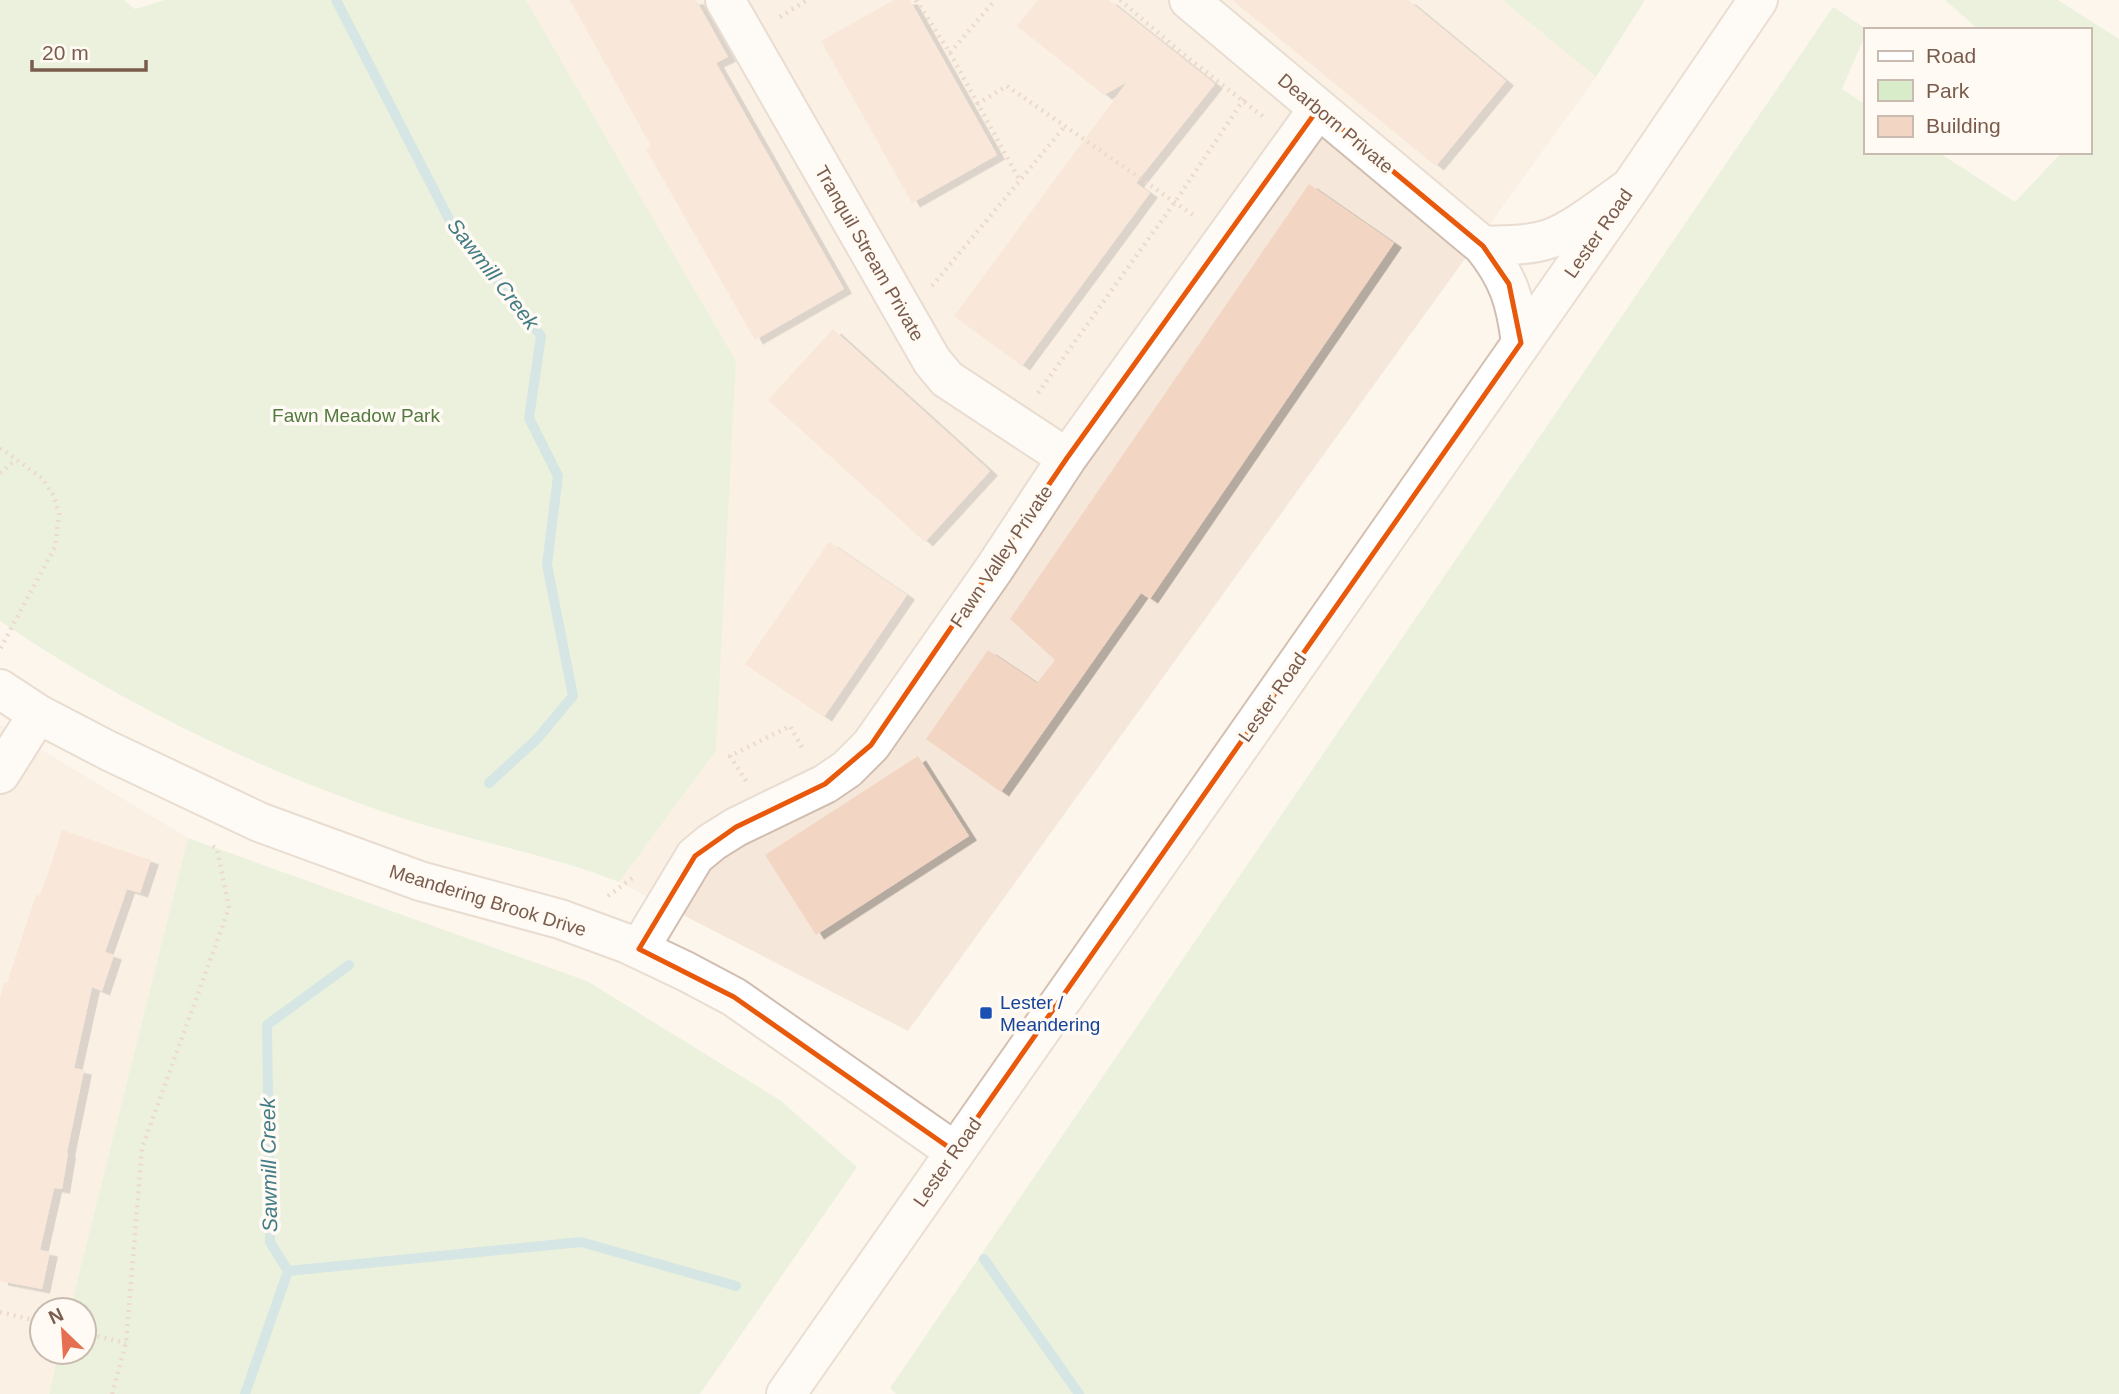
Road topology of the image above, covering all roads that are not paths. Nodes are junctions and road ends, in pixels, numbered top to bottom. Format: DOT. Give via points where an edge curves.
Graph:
graph roads {
  1 [pos="725,0"];
  2 [pos="1189,0"];
  3 [pos="1758,0"];
  4 [pos="1318,108"];
  5 [pos="1630,188"];
  6 [pos="1483,246"];
  7 [pos="1521,343"];
  8 [pos="1067,458"];
  9 [pos="0,689"];
  10 [pos="37,714"];
  11 [pos="0,774"];
  12 [pos="639,949"];
  13 [pos="954,1151"];
  14 [pos="786,1394"];
  1 -- 8 [label="street, Tranquil Stream Private" via="932,361 947,379"];
  2 -- 4 [label="street, Dearborn Private"];
  3 -- 5 [label="street, Lester Road"];
  4 -- 6 [label="street, Dearborn Private"];
  4 -- 8 [label="street, Fawn Valley Private"];
  5 -- 6 [label="street" via="1549,239"];
  5 -- 7 [label="street, Lester Road"];
  6 -- 7 [label="street, Dearborn Private" via="1509,284"];
  7 -- 13 [label="street, Lester Road"];
  8 -- 12 [label="street, Fawn Valley Private" via="872,745 825,785 736,827 695,856"];
  9 -- 10 [label="street, Meandering Brook Drive"];
  10 -- 11 [label="street"];
  10 -- 12 [label="street, Meandering Brook Drive" via="271,827 420,881 560,919"];
  12 -- 13 [label="street, Meandering Brook Drive" via="734,997"];
  13 -- 14 [label="street, Lester Road"];
}
